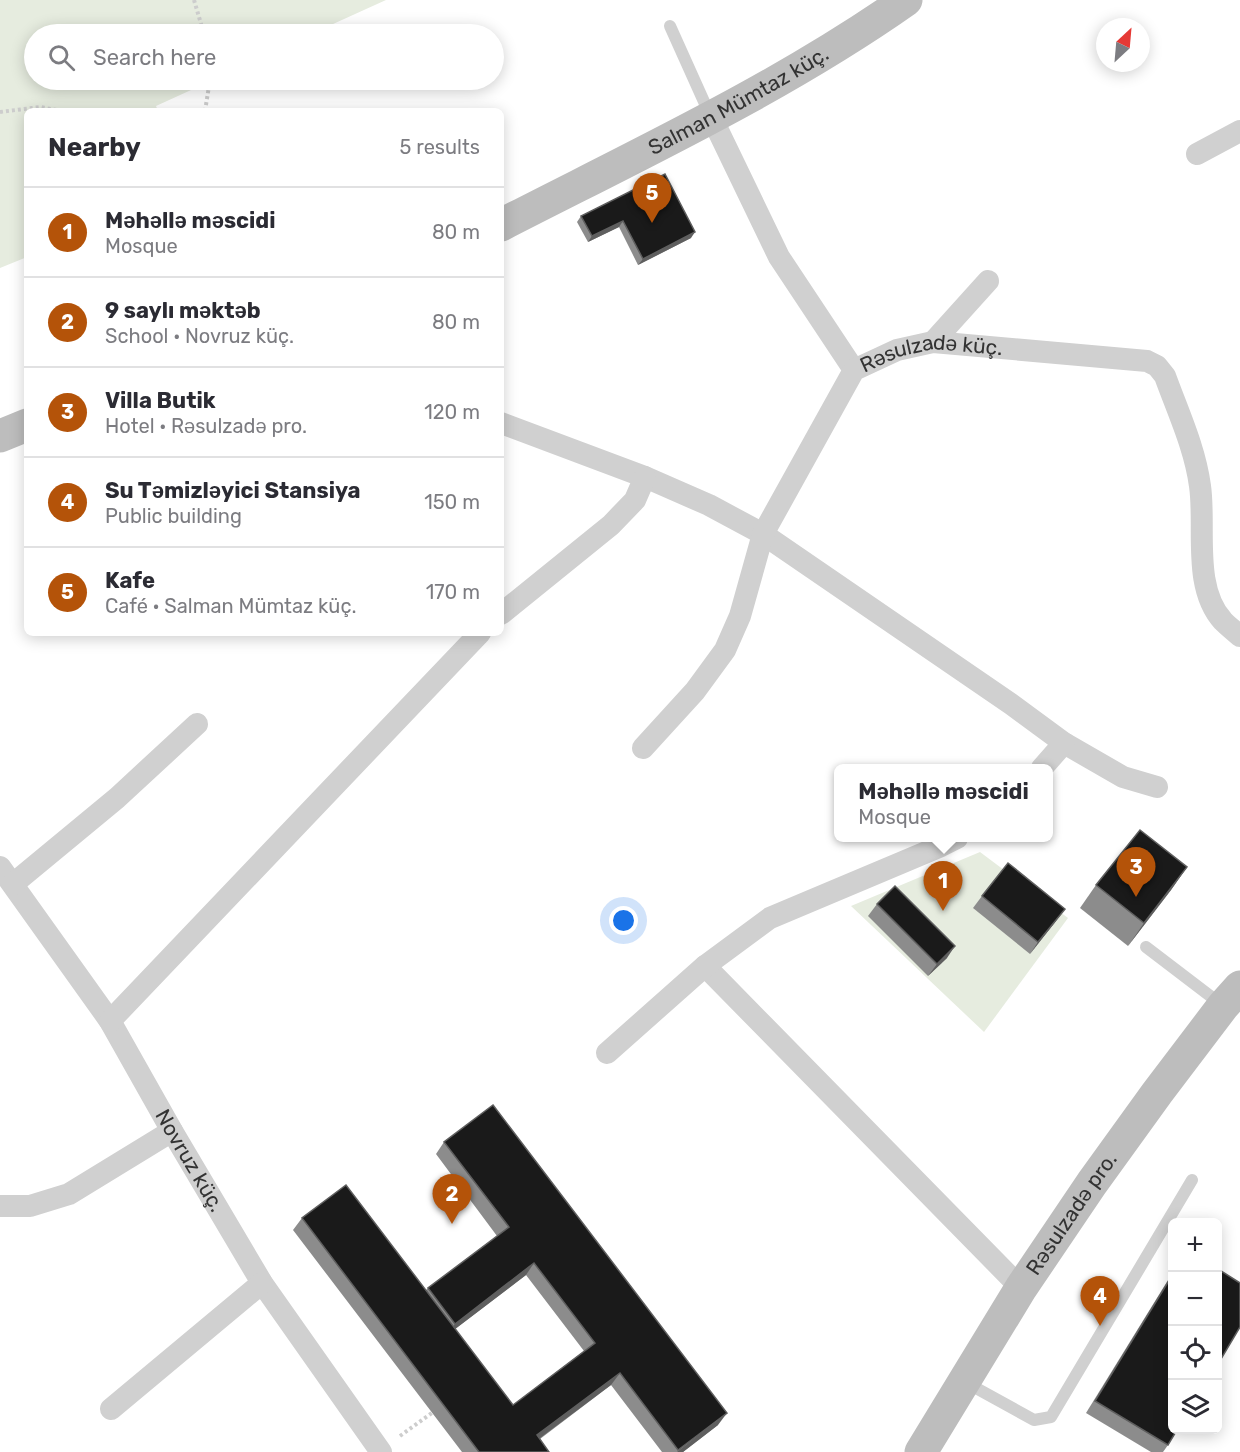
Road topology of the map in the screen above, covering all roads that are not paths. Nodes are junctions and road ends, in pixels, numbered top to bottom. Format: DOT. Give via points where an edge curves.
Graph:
graph roads {
  1 [pos="906,0"];
  2 [pos="670,26"];
  3 [pos="711,116"];
  4 [pos="1240,131"];
  5 [pos="1197,154"];
  6 [pos="504,223"];
  7 [pos="988,281"];
  8 [pos="933,342"];
  9 [pos="854,370"];
  10 [pos="504,424"];
  11 [pos="24,426"];
  12 [pos="0,436"];
  13 [pos="645,477"];
  14 [pos="763,534"];
  15 [pos="504,612"];
  16 [pos="477,636"];
  17 [pos="1240,636"];
  18 [pos="197,724"];
  19 [pos="1064,743"];
  20 [pos="643,748"];
  21 [pos="1046,764"];
  22 [pos="1157,788"];
  23 [pos="948,842"];
  24 [pos="6,875"];
  25 [pos="1146,946"];
  26 [pos="705,966"];
  27 [pos="1232,996"];
  28 [pos="110,1021"];
  29 [pos="607,1053"];
  30 [pos="172,1131"];
  31 [pos="1192,1180"];
  32 [pos="0,1206"];
  33 [pos="262,1283"];
  34 [pos="1021,1288"];
  35 [pos="964,1382"];
  36 [pos="111,1409"];
  37 [pos="381,1451"];
  38 [pos="921,1452"];
  1 -- 3 [label="street, Salman Mümtaz küç." via="827,51"];
  2 -- 3 [label="lane"];
  3 -- 6 [label="street, Salman Mümtaz küç."];
  3 -- 9 [label="street" via="779,257"];
  4 -- 5 [label="street"];
  7 -- 8 [label="street"];
  8 -- 9 [label="street, Rəsulzadə küç." via="897,350"];
  8 -- 17 [label="street, Rəsulzadə küç." via="1147,361 1157,366 1165,376 1194,454 1208,596 1221,619"];
  9 -- 14 [label="street, Rəsulzadə küç."];
  10 -- 13 [label="street"];
  11 -- 12 [label="street"];
  13 -- 14 [label="street"];
  13 -- 15 [label="street" via="635,500 611,525"];
  14 -- 19 [label="street"];
  14 -- 20 [label="street, Rəsulzadə küç." via="740,616 725,650 695,691"];
  16 -- 28 [label="street"];
  18 -- 24 [label="street" via="117,798"];
  19 -- 21 [label="street"];
  19 -- 22 [label="street" via="1123,777"];
  23 -- 26 [label="street" via="770,918"];
  24 -- 28 [label="street, Novruz küç."];
  25 -- 27 [label="lane"];
  26 -- 29 [label="street"];
  26 -- 34 [label="street"];
  27 -- 34 [label="street, Rəsulzadə pro." via="1092,1183"];
  28 -- 30 [label="street, Novruz küç."];
  30 -- 32 [label="street" via="69,1194 30,1206"];
  30 -- 33 [label="street, Novruz küç."];
  31 -- 35 [label="lane" via="1051,1418 1034,1420"];
  33 -- 36 [label="street"];
  33 -- 37 [label="street, Novruz küç."];
  34 -- 35 [label="street, Rəsulzadə pro."];
  35 -- 38 [label="street, Rəsulzadə pro."];
}
